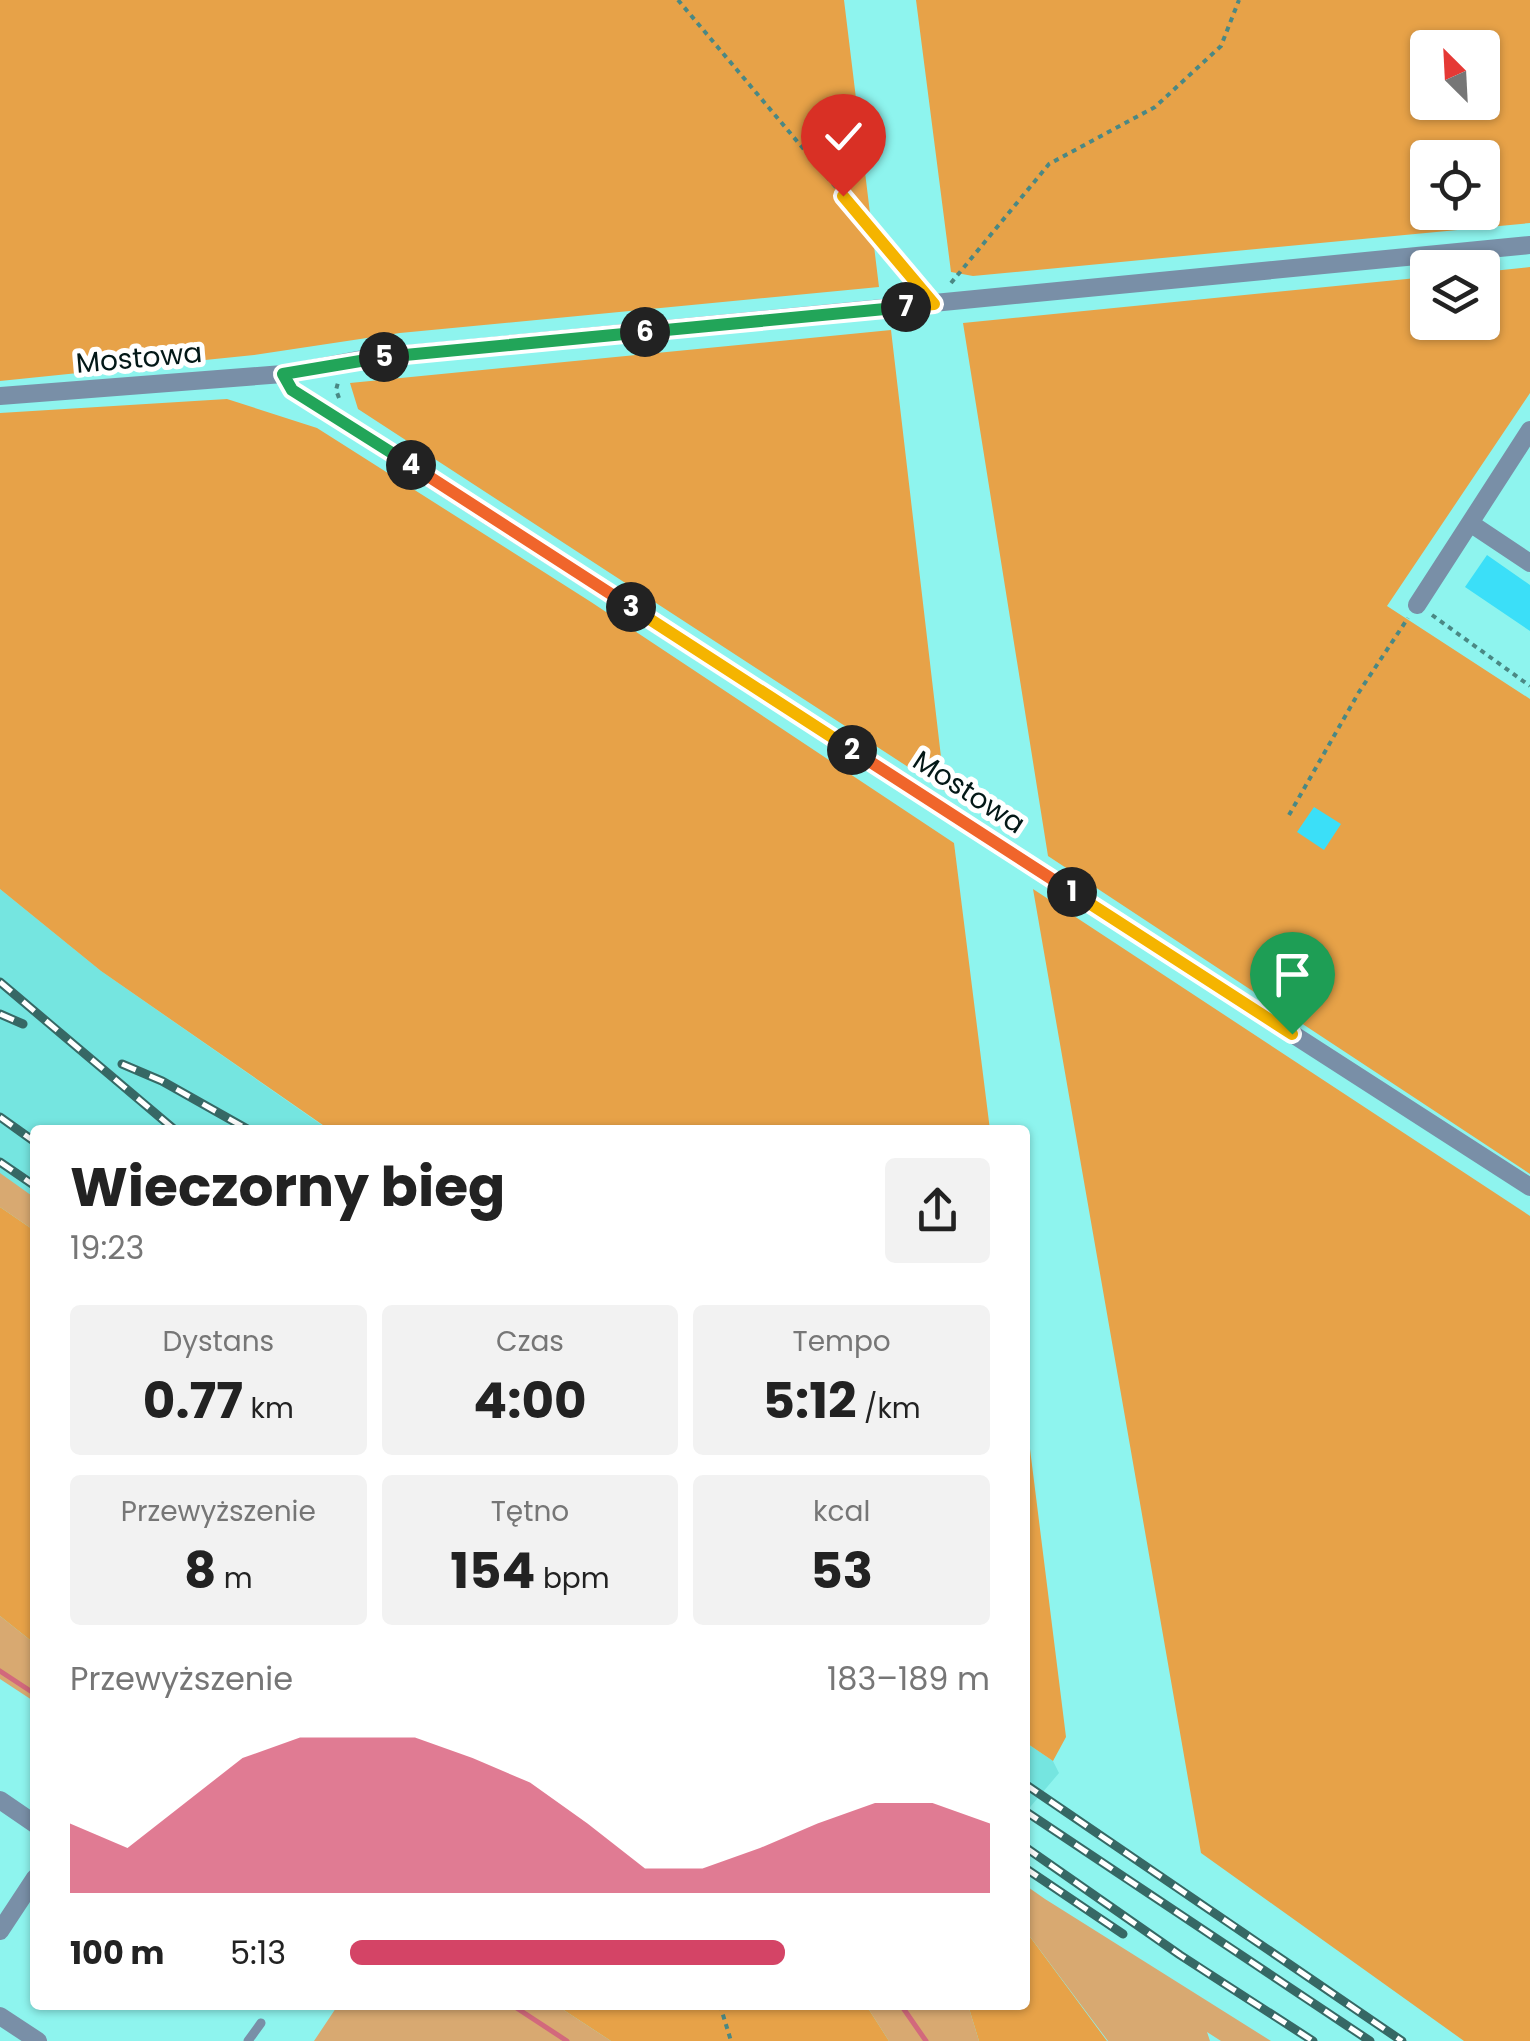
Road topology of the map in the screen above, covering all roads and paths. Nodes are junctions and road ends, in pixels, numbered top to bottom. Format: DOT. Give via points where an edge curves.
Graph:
graph roads {
  1 [pos="678,0"];
  2 [pos="1239,0"];
  3 [pos="1530,245"];
  4 [pos="934,304"];
  5 [pos="346,372"];
  6 [pos="283,374"];
  7 [pos="0,396"];
  8 [pos="341,420"];
  9 [pos="1530,430"];
  10 [pos="1470,522"];
  11 [pos="1530,563"];
  12 [pos="1418,604"];
  13 [pos="1530,686"];
  14 [pos="1289,815"];
  15 [pos="1530,1187"];
  16 [pos="0,1800"];
  17 [pos="30,1821"];
  18 [pos="30,1886"];
  19 [pos="0,1931"];
  20 [pos="722,2010"];
  21 [pos="0,2016"];
  22 [pos="261,2023"];
  23 [pos="38,2041"];
  24 [pos="248,2041"];
  25 [pos="731,2041"];
  1 -- 4 [label="path"];
  2 -- 4 [label="path" via="1221,46 1155,107 1049,164"];
  3 -- 4 [label="street, Mostowa"];
  4 -- 6 [label="street, Mostowa" via="368,358"];
  5 -- 8 [label="path" via="336,390"];
  6 -- 7 [label="street, Mostowa"];
  6 -- 8 [label="street, Mostowa" via="292,390"];
  8 -- 15 [label="street, Mostowa"];
  9 -- 10 [label="street"];
  10 -- 11 [label="street"];
  10 -- 12 [label="street"];
  12 -- 13 [label="path"];
  12 -- 14 [label="path"];
  16 -- 17 [label="street"];
  18 -- 19 [label="street"];
  20 -- 25 [label="path"];
  21 -- 23 [label="street"];
  22 -- 24 [label="lane"];
}
